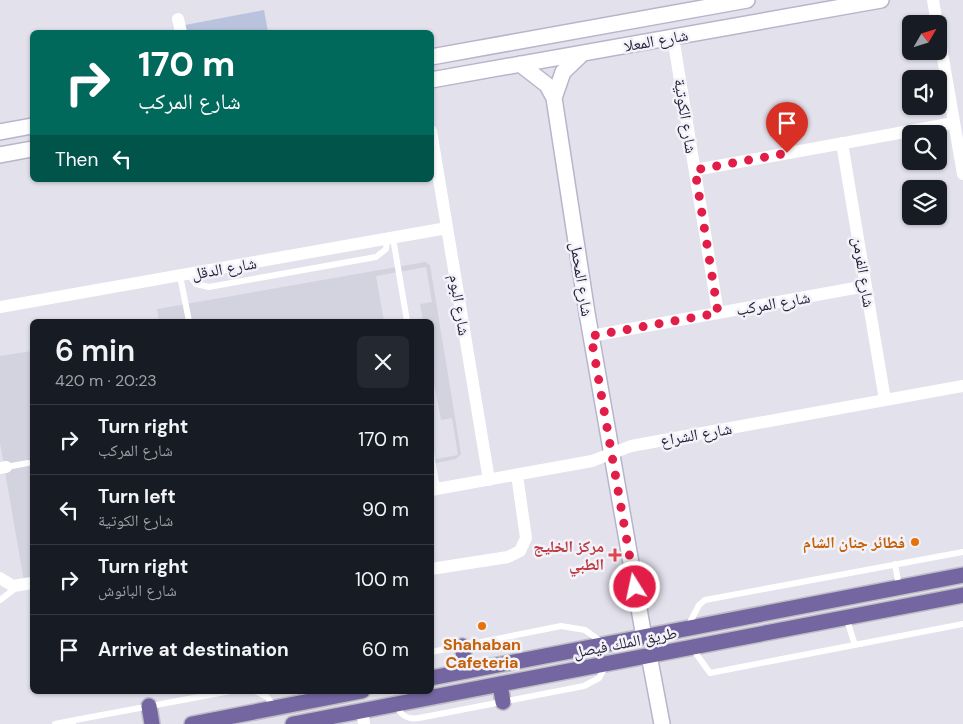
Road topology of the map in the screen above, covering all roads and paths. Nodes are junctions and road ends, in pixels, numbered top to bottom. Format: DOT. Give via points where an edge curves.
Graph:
graph roads {
  1 [pos="747,0"];
  2 [pos="881,0"];
  3 [pos="932,0"];
  4 [pos="935,15"];
  5 [pos="178,19"];
  6 [pos="181,30"];
  7 [pos="673,37"];
  8 [pos="583,53"];
  9 [pos="434,55"];
  10 [pos="943,60"];
  11 [pos="520,64"];
  12 [pos="434,79"];
  13 [pos="554,98"];
  14 [pos="954,123"];
  15 [pos="30,126"];
  16 [pos="0,131"];
  17 [pos="30,141"];
  18 [pos="842,143"];
  19 [pos="30,149"];
  20 [pos="434,149"];
  21 [pos="16,152"];
  22 [pos="0,155"];
  23 [pos="695,170"];
  24 [pos="963,174"];
  25 [pos="447,228"];
  26 [pos="390,238"];
  27 [pos="287,257"];
  28 [pos="290,272"];
  29 [pos="184,275"];
  30 [pos="866,286"];
  31 [pos="0,308"];
  32 [pos="718,313"];
  33 [pos="189,319"];
  34 [pos="408,319"];
  35 [pos="591,336"];
  36 [pos="963,386"];
  37 [pos="885,400"];
  38 [pos="612,455"];
  39 [pos="28,463"];
  40 [pos="3,468"];
  41 [pos="517,475"];
  42 [pos="489,480"];
  43 [pos="434,490"];
  44 [pos="963,552"];
  45 [pos="896,564"];
  46 [pos="434,569"];
  47 [pos="963,575"];
  48 [pos="0,578"];
  49 [pos="30,583"];
  50 [pos="18,586"];
  51 [pos="899,588"];
  52 [pos="963,595"];
  53 [pos="0,600"];
  54 [pos="846,617"];
  55 [pos="741,618"];
  56 [pos="963,624"];
  57 [pos="686,628"];
  58 [pos="644,637"];
  59 [pos="740,638"];
  60 [pos="604,644"];
  61 [pos="855,645"];
  62 [pos="462,646"];
  63 [pos="691,647"];
  64 [pos="434,651"];
  65 [pos="648,656"];
  66 [pos="608,663"];
  67 [pos="467,671"];
  68 [pos="434,677"];
  69 [pos="500,684"];
  70 [pos="215,694"];
  71 [pos="261,694"];
  72 [pos="331,694"];
  73 [pos="302,697"];
  74 [pos="502,702"];
  75 [pos="396,704"];
  76 [pos="149,706"];
  77 [pos="276,708"];
  78 [pos="363,717"];
  79 [pos="324,721"];
  80 [pos="74,722"];
  81 [pos="55,724"];
  82 [pos="152,724"];
  83 [pos="192,724"];
  84 [pos="293,724"];
  85 [pos="662,724"];
  1 -- 9 [label="street, شارع المعلا"];
  2 -- 7 [label="street, شارع المعلا"];
  3 -- 4 [label="street"];
  5 -- 6 [label="street"];
  7 -- 8 [label="street, شارع المعلا"];
  7 -- 23 [label="street, شارع الكوتية"];
  8 -- 11 [label="street, شارع المعلا"];
  8 -- 13 [label="street, شارع المحمل" via="563,72"];
  10 -- 14 [label="street"];
  11 -- 12 [label="street, شارع المعلا"];
  11 -- 13 [label="street, شارع المحمل" via="547,85"];
  13 -- 35 [label="street, شارع المحمل"];
  14 -- 18 [label="street"];
  14 -- 24 [label="street"];
  15 -- 16 [label="street"];
  17 -- 21 [label="street" via="21,143"];
  18 -- 23 [label="street"];
  18 -- 30 [label="street, شارع الفرمن"];
  19 -- 21 [label="street"];
  20 -- 25 [label="street, شارع البوم"];
  21 -- 22 [label="street"];
  23 -- 32 [label="street, شارع الكوتية"];
  25 -- 26 [label="street, شارع الدقل"];
  25 -- 42 [label="street, شارع البوم"];
  26 -- 27 [label="street, شارع الدقل"];
  26 -- 28 [label="lane" via="386,249 376,257"];
  26 -- 34 [label="lane"];
  27 -- 28 [label="lane"];
  27 -- 29 [label="street, شارع الدقل"];
  28 -- 29 [label="lane" via="204,287"];
  29 -- 31 [label="street, شارع الدقل"];
  29 -- 33 [label="lane"];
  30 -- 32 [label="street, شارع المركب"];
  30 -- 37 [label="street, شارع الفرمن"];
  32 -- 35 [label="street, شارع المركب"];
  35 -- 38 [label="street, شارع المحمل"];
  36 -- 37 [label="street, شارع الشراع"];
  37 -- 38 [label="street, شارع الشراع" via="631,446"];
  38 -- 41 [label="street, شارع الشراع"];
  38 -- 58 [label="street, شارع المحمل"];
  39 -- 40 [label="lane"];
  41 -- 42 [label="street, شارع الشراع"];
  41 -- 46 [label="street" via="526,538 520,551 508,557"];
  42 -- 43 [label="street, شارع الشراع"];
  44 -- 45 [label="lane"];
  45 -- 51 [label="lane"];
  45 -- 57 [label="lane" via="706,600 699,605"];
  47 -- 51 [label="main road, طريق الملك فيصل"];
  48 -- 50 [label="street"];
  49 -- 50 [label="street"];
  50 -- 53 [label="lane"];
  51 -- 55 [label="main road, طريق الملك فيصل"];
  52 -- 54 [label="main road, طريق الملك فيصل"];
  54 -- 59 [label="main road, طريق الملك فيصل"];
  54 -- 61 [label="lane"];
  55 -- 57 [label="main road, طريق الملك فيصل"];
  55 -- 59 [label="main road" via="749,625"];
  56 -- 61 [label="lane"];
  57 -- 58 [label="main road, طريق الملك فيصل"];
  58 -- 60 [label="main road, طريق الملك فيصل"];
  59 -- 63 [label="main road, طريق الملك فيصل"];
  60 -- 62 [label="lane" via="585,630 562,626"];
  60 -- 67 [label="main road, طريق الملك فيصل"];
  61 -- 63 [label="lane" via="710,673"];
  62 -- 64 [label="lane"];
  62 -- 67 [label="main road"];
  63 -- 65 [label="main road, طريق الملك فيصل"];
  65 -- 66 [label="main road, طريق الملك فيصل"];
  65 -- 85 [label="street"];
  66 -- 69 [label="main road, طريق الملك فيصل"];
  66 -- 74 [label="lane" via="602,674 589,684"];
  67 -- 68 [label="main road, طريق الملك فيصل"];
  69 -- 74 [label="main road"];
  69 -- 75 [label="main road, طريق الملك فيصل"];
  70 -- 76 [label="lane"];
  71 -- 77 [label="lane"];
  72 -- 73 [label="main road"];
  73 -- 77 [label="main road"];
  74 -- 75 [label="lane" via="415,719 403,715"];
  75 -- 78 [label="main road, طريق الملك فيصل"];
  76 -- 80 [label="lane"];
  76 -- 82 [label="main road"];
  77 -- 83 [label="main road"];
  78 -- 79 [label="main road, طريق الملك فيصل"];
  79 -- 84 [label="main road, طريق الملك فيصل"];
  80 -- 81 [label="lane"];
}
